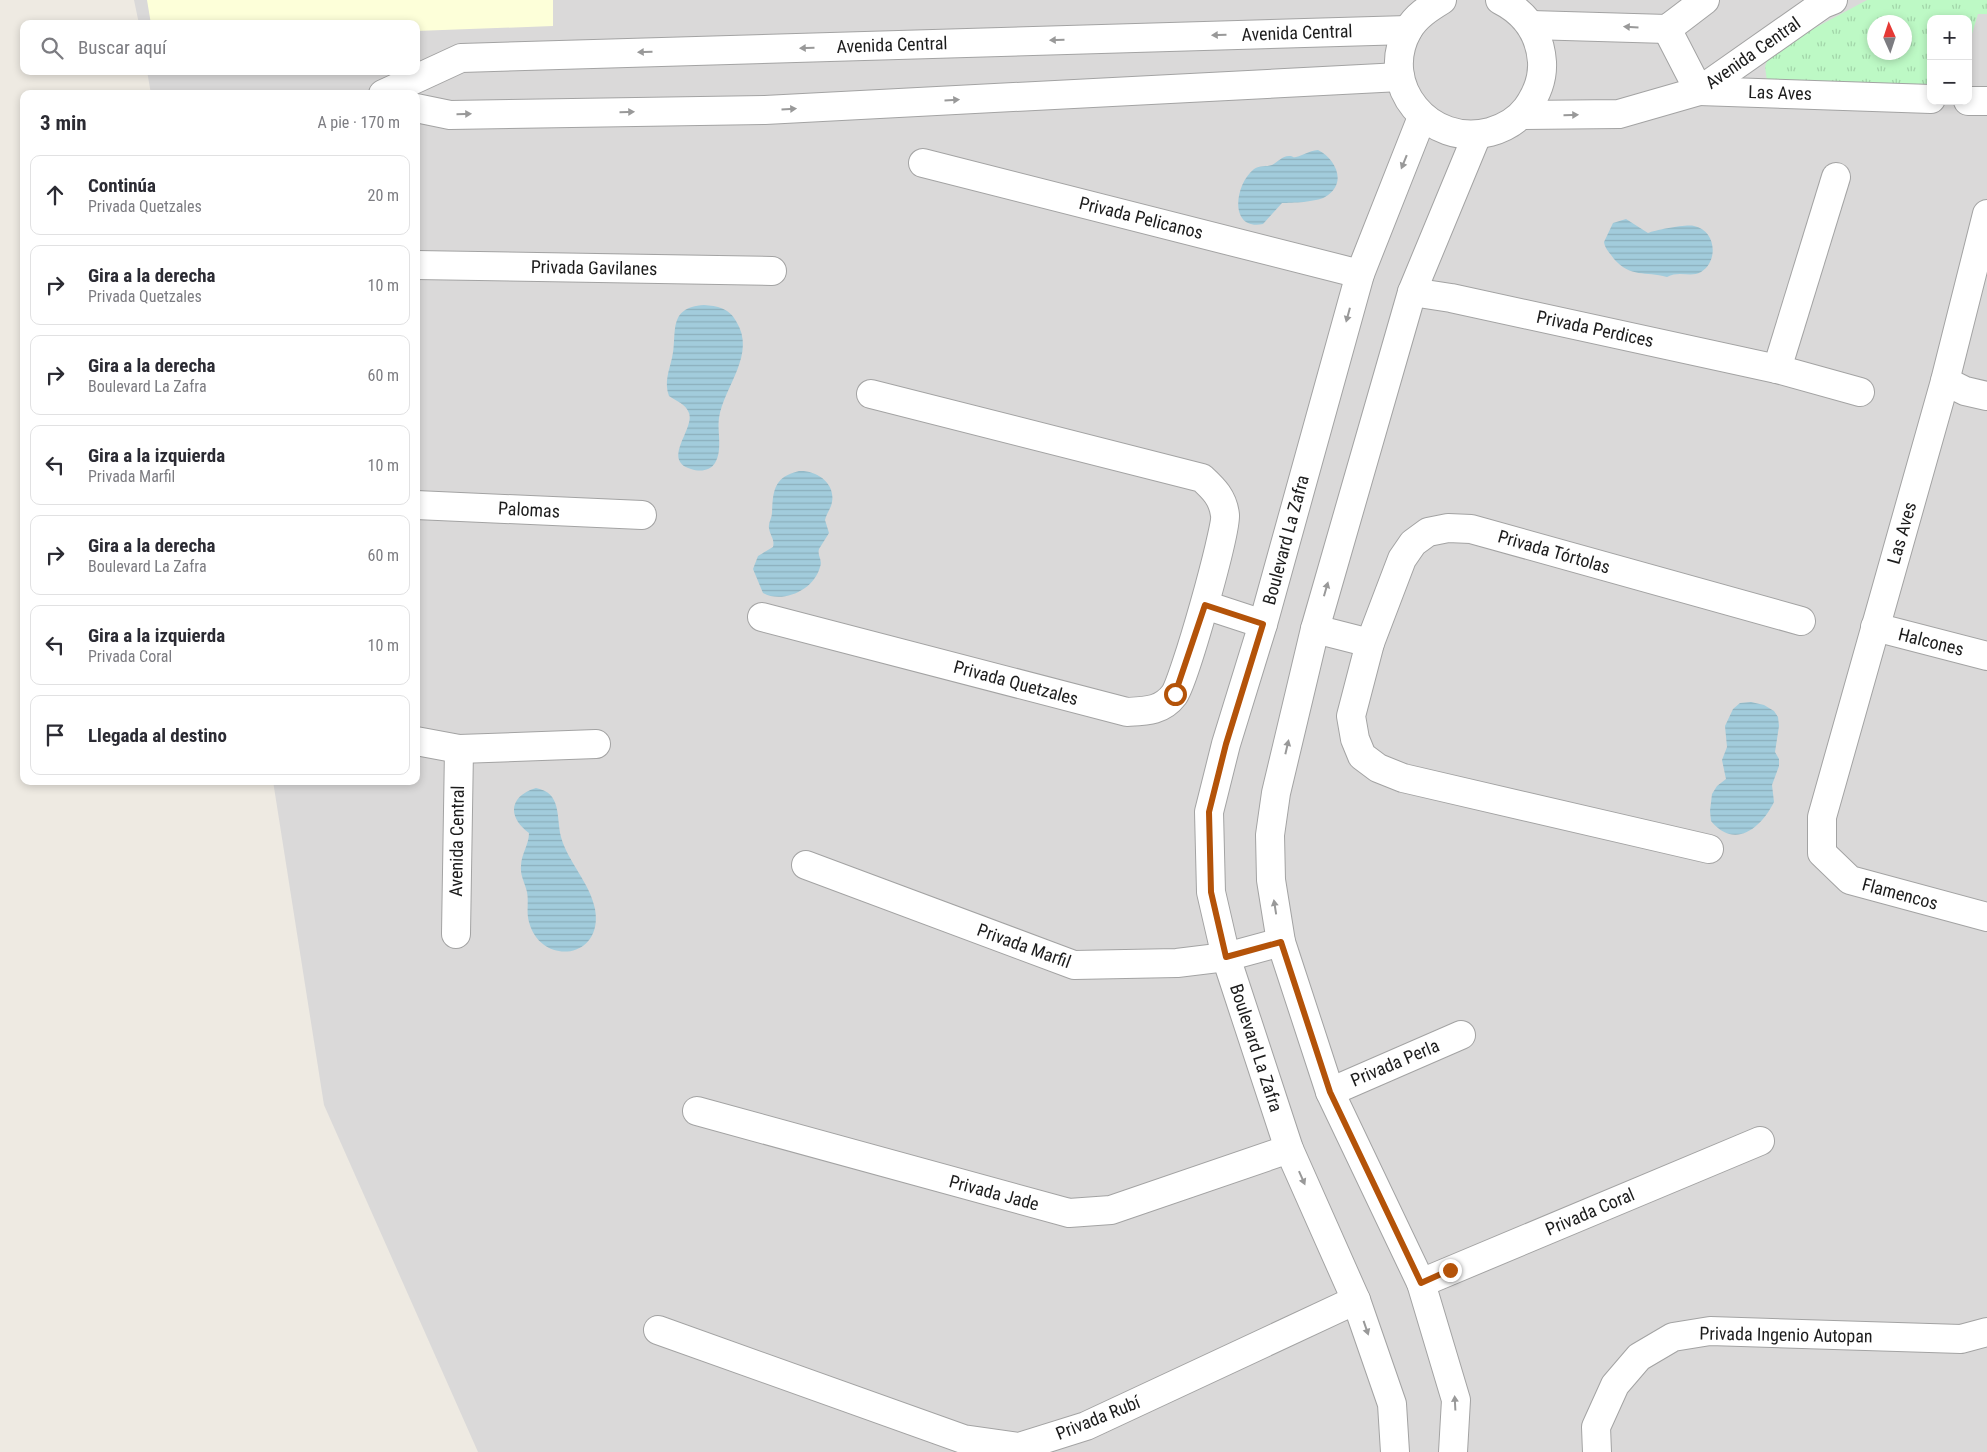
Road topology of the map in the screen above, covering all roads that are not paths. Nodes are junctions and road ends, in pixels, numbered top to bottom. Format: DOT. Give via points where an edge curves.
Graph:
graph roads {
  1 [pos="1442,0"];
  2 [pos="1500,0"];
  3 [pos="1705,0"];
  4 [pos="1833,0"];
  5 [pos="1531,25"];
  6 [pos="1667,29"];
  7 [pos="1408,30"];
  8 [pos="1400,77"];
  9 [pos="392,90"];
  10 [pos="1699,91"];
  11 [pos="1927,99"];
  12 [pos="1972,100"];
  13 [pos="1987,101"];
  14 [pos="420,109"];
  15 [pos="1522,115"];
  16 [pos="1422,117"];
  17 [pos="1477,135"];
  18 [pos="923,162"];
  19 [pos="1836,176"];
  20 [pos="1987,214"];
  21 [pos="420,265"];
  22 [pos="772,271"];
  23 [pos="1360,274"];
  24 [pos="1412,292"];
  25 [pos="1777,369"];
  26 [pos="1945,381"];
  27 [pos="1860,392"];
  28 [pos="871,394"];
  29 [pos="1987,396"];
  30 [pos="420,505"];
  31 [pos="642,515"];
  32 [pos="1205,605"];
  33 [pos="762,617"];
  34 [pos="1801,621"];
  35 [pos="1263,624"];
  36 [pos="1875,627"];
  37 [pos="1315,629"];
  38 [pos="1370,643"];
  39 [pos="1987,656"];
  40 [pos="420,742"];
  41 [pos="596,744"];
  42 [pos="459,749"];
  43 [pos="1709,849"];
  44 [pos="1822,853"];
  45 [pos="806,865"];
  46 [pos="1987,917"];
  47 [pos="456,934"];
  48 [pos="1281,942"];
  49 [pos="1226,957"];
  50 [pos="1461,1035"];
  51 [pos="1330,1092"];
  52 [pos="697,1111"];
  53 [pos="1760,1141"];
  54 [pos="1289,1149"];
  55 [pos="1421,1283"];
  56 [pos="1356,1300"];
  57 [pos="658,1330"];
  58 [pos="1987,1332"];
  59 [pos="1395,1452"];
  60 [pos="1453,1452"];
  61 [pos="1597,1452"];
  1 -- 7 [label="street" via="1424,11"];
  2 -- 5 [label="street" via="1514,7"];
  3 -- 6 [label="street"];
  4 -- 10 [label="street, Avenida Central"];
  6 -- 5 [label="street, one-way"];
  5 -- 15 [label="street" via="1541,47 1543,71 1536,95"];
  6 -- 10 [label="street"];
  7 -- 8 [label="street" via="1400,53"];
  7 -- 9 [label="street, Avenida Central, one-way" via="461,58"];
  14 -- 8 [label="street, one-way" via="450,115 765,110"];
  8 -- 16 [label="street" via="1408,99"];
  10 -- 11 [label="street, Las Aves"];
  15 -- 10 [label="street, Avenida Central, one-way" via="1619,114"];
  12 -- 13 [label="street"];
  15 -- 17 [label="street" via="1501,129"];
  16 -- 17 [label="street" via="1439,128"];
  16 -- 23 [label="street, Boulevard La Zafra, one-way"];
  17 -- 24 [label="street"];
  18 -- 23 [label="street, Privada Pelicanos"];
  19 -- 25 [label="street"];
  20 -- 26 [label="street, Las Aves"];
  21 -- 22 [label="street, Privada Gavilanes"];
  23 -- 35 [label="street, Boulevard La Zafra, one-way"];
  24 -- 25 [label="street, Privada Perdices"];
  37 -- 24 [label="street, one-way"];
  25 -- 27 [label="street, Privada Perdices"];
  26 -- 29 [label="street"];
  26 -- 36 [label="street, Las Aves"];
  28 -- 32 [label="street, Privada Quetzales" via="1202,478 1219,494 1226,517"];
  30 -- 31 [label="street, Palomas"];
  32 -- 33 [label="street, Privada Quetzales" via="1175,694 1155,710 1127,712"];
  32 -- 35 [label="street"];
  34 -- 38 [label="street, Privada Tórtolas" via="1471,529 1448,528 1428,532 1413,543 1402,559"];
  35 -- 49 [label="street, Boulevard La Zafra" via="1209,812 1211,892"];
  36 -- 39 [label="street, Halcones"];
  36 -- 44 [label="street, Las Aves" via="1822,817"];
  37 -- 38 [label="street"];
  48 -- 37 [label="street, one-way" via="1271,880 1270,835 1276,793"];
  38 -- 43 [label="street, Privada Tórtolas" via="1350,716 1362,756 1378,768 1403,778"];
  40 -- 42 [label="street"];
  41 -- 42 [label="street"];
  42 -- 47 [label="street, Avenida Central"];
  44 -- 46 [label="street, Flamencos" via="1850,880"];
  45 -- 49 [label="street, Privada Marfil" via="1074,965 1177,963"];
  48 -- 49 [label="street, Privada Marfil"];
  48 -- 51 [label="street"];
  49 -- 54 [label="street, Boulevard La Zafra"];
  50 -- 51 [label="street, Privada Perla"];
  51 -- 55 [label="street"];
  52 -- 54 [label="street, Privada Jade" via="1069,1213 1111,1210"];
  53 -- 55 [label="street, Privada Coral"];
  54 -- 56 [label="street, Boulevard La Zafra, one-way"];
  60 -- 55 [label="street, one-way" via="1456,1400"];
  56 -- 57 [label="street, Privada Rubí" via="1086,1426 1020,1447 962,1439"];
  56 -- 59 [label="street, Boulevard La Zafra, one-way" via="1392,1404"];
  58 -- 61 [label="street, Privada Ingenio Autopan" via="1961,1339 1710,1331 1673,1337 1639,1357 1615,1385 1596,1427"];
}
